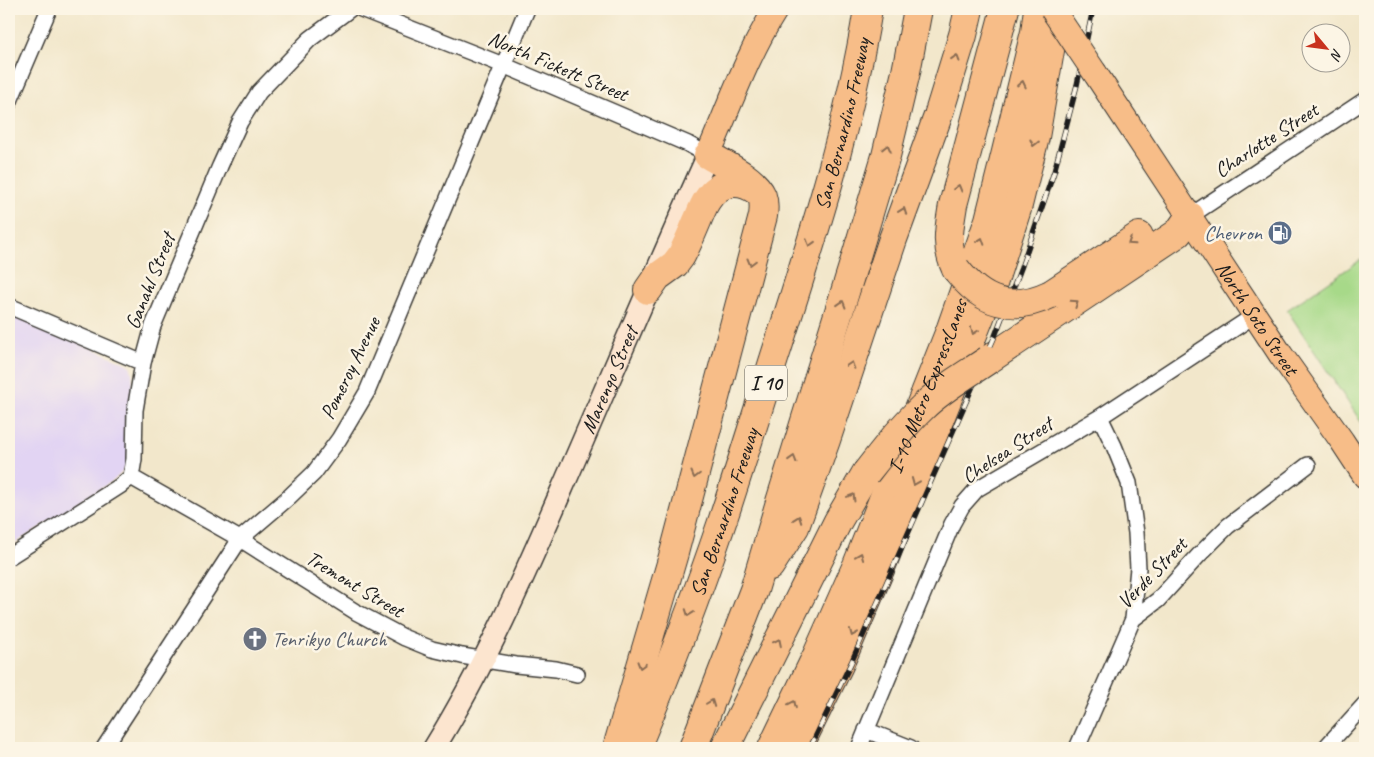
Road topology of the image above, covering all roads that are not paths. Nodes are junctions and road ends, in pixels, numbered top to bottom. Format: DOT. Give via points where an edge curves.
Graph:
graph roads {
  1 [pos="49,9"];
  2 [pos="350,9"];
  3 [pos="361,9"];
  4 [pos="527,9"];
  5 [pos="776,9"];
  6 [pos="868,9"];
  7 [pos="918,9"];
  8 [pos="969,9"];
  9 [pos="1006,9"];
  10 [pos="1038,9"];
  11 [pos="1052,9"];
  12 [pos="1057,9"];
  13 [pos="502,65"];
  14 [pos="1365,100"];
  15 [pos="9,103"];
  16 [pos="708,155"];
  17 [pos="762,197"];
  18 [pos="1190,216"];
  19 [pos="648,290"];
  20 [pos="9,306"];
  21 [pos="1051,307"];
  22 [pos="1254,315"];
  23 [pos="143,363"];
  24 [pos="1100,417"];
  25 [pos="1308,465"];
  26 [pos="1365,476"];
  27 [pos="131,477"];
  28 [pos="240,539"];
  29 [pos="9,557"];
  30 [pos="754,590"];
  31 [pos="1133,619"];
  32 [pos="484,661"];
  33 [pos="577,674"];
  34 [pos="1365,704"];
  35 [pos="866,730"];
  36 [pos="104,748"];
  37 [pos="434,748"];
  38 [pos="617,748"];
  39 [pos="636,748"];
  40 [pos="693,748"];
  41 [pos="725,748"];
  42 [pos="772,748"];
  43 [pos="798,748"];
  44 [pos="859,748"];
  45 [pos="910,748"];
  46 [pos="1078,748"];
  47 [pos="1325,748"];
  1 -- 15 [label="street"];
  2 -- 23 [label="street, Ganahl Street" via="310,39 259,92 240,122 153,326"];
  3 -- 13 [label="street, North Fickett Street"];
  4 -- 13 [label="street, Pomeroy Avenue"];
  5 -- 16 [label="main road, Marengo Street" via="743,73"];
  6 -- 39 [label="highway, San Bernardino Freeway / I 10, one-way" via="840,142 788,314 721,524"];
  30 -- 7 [label="highway, one-way" via="886,156"];
  30 -- 8 [label="highway, one-way" via="795,527 938,116"];
  21 -- 9 [label="highway, one-way, bridge" via="1040,299 1021,304 998,301 982,294 973,289 956,269 950,254 948,231 953,205"];
  42 -- 10 [label="highway, I-10 Metro ExpressLanes, one-way" via="857,565 951,328 989,220"];
  11 -- 18 [label="main road, North Soto Street, bridge"];
  12 -- 43 [label="highway, I-10 Metro ExpressLanes, one-way" via="1035,137 993,284 882,565"];
  13 -- 16 [label="street, North Fickett Street"];
  13 -- 28 [label="street, Pomeroy Avenue" via="367,392 314,473"];
  14 -- 18 [label="street, Charlotte Street"];
  16 -- 17 [label="highway" via="750,181"];
  16 -- 19 [label="main road, Marengo Street"];
  17 -- 19 [label="highway" via="751,186 738,182 714,191 706,201 682,256 657,277"];
  17 -- 38 [label="highway, one-way" via="763,216 708,428"];
  18 -- 21 [label="highway" via="1166,219"];
  18 -- 22 [label="main road, North Soto Street"];
  19 -- 32 [label="main road, Marengo Street" via="524,578"];
  20 -- 23 [label="street"];
  41 -- 21 [label="highway, one-way, bridge" via="838,521 866,473 893,437 923,406"];
  22 -- 24 [label="street, Chelsea Street"];
  22 -- 26 [label="main road, North Soto Street"];
  23 -- 27 [label="street, Ganahl Street" via="135,410"];
  24 -- 31 [label="street" via="1129,483 1138,568"];
  24 -- 35 [label="street, Chelsea Street" via="976,489 962,506"];
  25 -- 31 [label="street, Verde Street" via="1228,526 1158,600"];
  27 -- 28 [label="street, Tremont Street"];
  27 -- 29 [label="street"];
  28 -- 32 [label="street, Tremont Street" via="356,612 404,638 432,649"];
  28 -- 36 [label="street, Pomeroy Avenue"];
  40 -- 30 [label="highway, one-way"];
  31 -- 46 [label="street, Verde Street"];
  32 -- 33 [label="street, Tremont Street"];
  32 -- 37 [label="main road, Marengo Street"];
  34 -- 47 [label="street"];
  35 -- 44 [label="street, Chelsea Street"];
  35 -- 45 [label="street"];
}
